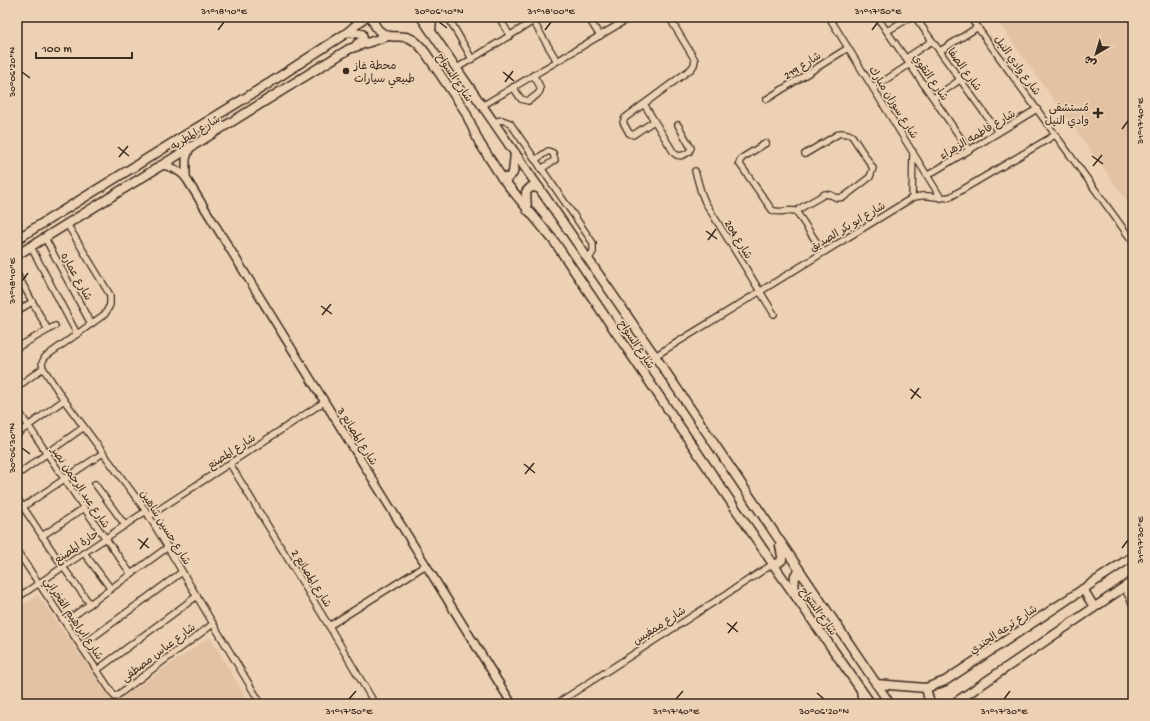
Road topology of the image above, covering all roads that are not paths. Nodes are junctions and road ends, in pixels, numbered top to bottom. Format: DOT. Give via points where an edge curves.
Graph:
graph roads {
  1 [pos="365,17"];
  2 [pos="372,17"];
  3 [pos="421,17"];
  4 [pos="432,17"];
  5 [pos="448,17"];
  6 [pos="499,17"];
  7 [pos="540,17"];
  8 [pos="588,17"];
  9 [pos="631,17"];
  10 [pos="669,17"];
  11 [pos="829,17"];
  12 [pos="877,17"];
  13 [pos="911,17"];
  14 [pos="915,17"];
  15 [pos="970,17"];
  16 [pos="533,21"];
  17 [pos="978,27"];
  18 [pos="886,31"];
  19 [pos="348,32"];
  20 [pos="431,32"];
  21 [pos="388,36"];
  22 [pos="510,36"];
  23 [pos="600,36"];
  24 [pos="932,40"];
  25 [pos="353,47"];
  26 [pos="848,48"];
  27 [pos="940,51"];
  28 [pos="906,58"];
  29 [pos="472,59"];
  30 [pos="557,61"];
  31 [pos="910,64"];
  32 [pos="457,68"];
  33 [pos="533,75"];
  34 [pos="961,80"];
  35 [pos="513,87"];
  36 [pos="873,88"];
  37 [pos="934,98"];
  38 [pos="767,100"];
  39 [pos="644,104"];
  40 [pos="482,106"];
  41 [pos="1037,109"];
  42 [pos="654,121"];
  43 [pos="493,122"];
  44 [pos="678,125"];
  45 [pos="998,132"];
  46 [pos="1055,134"];
  47 [pos="766,144"];
  48 [pos="190,147"];
  49 [pos="969,150"];
  50 [pos="913,152"];
  51 [pos="515,153"];
  52 [pos="805,154"];
  53 [pos="534,160"];
  54 [pos="162,165"];
  55 [pos="541,169"];
  56 [pos="695,171"];
  57 [pos="928,175"];
  58 [pos="186,178"];
  59 [pos="502,178"];
  60 [pos="539,188"];
  61 [pos="912,198"];
  62 [pos="941,198"];
  63 [pos="527,210"];
  64 [pos="798,212"];
  65 [pos="67,224"];
  66 [pos="45,238"];
  67 [pos="17,239"];
  68 [pos="1133,242"];
  69 [pos="31,247"];
  70 [pos="823,252"];
  71 [pos="17,256"];
  72 [pos="588,260"];
  73 [pos="17,274"];
  74 [pos="759,291"];
  75 [pos="32,302"];
  76 [pos="17,311"];
  77 [pos="774,314"];
  78 [pos="91,324"];
  79 [pos="55,326"];
  80 [pos="48,330"];
  81 [pos="77,334"];
  82 [pos="18,347"];
  83 [pos="655,356"];
  84 [pos="43,368"];
  85 [pos="17,387"];
  86 [pos="64,400"];
  87 [pos="324,402"];
  88 [pos="17,409"];
  89 [pos="28,426"];
  90 [pos="84,427"];
  91 [pos="17,434"];
  92 [pos="103,453"];
  93 [pos="47,454"];
  94 [pos="230,464"];
  95 [pos="17,475"];
  96 [pos="64,479"];
  97 [pos="95,484"];
  98 [pos="17,498"];
  99 [pos="23,507"];
  100 [pos="84,508"];
  101 [pos="17,511"];
  102 [pos="146,511"];
  103 [pos="149,516"];
  104 [pos="125,525"];
  105 [pos="42,536"];
  106 [pos="105,539"];
  107 [pos="778,540"];
  108 [pos="168,547"];
  109 [pos="17,551"];
  110 [pos="84,553"];
  111 [pos="1133,556"];
  112 [pos="773,564"];
  113 [pos="426,566"];
  114 [pos="63,567"];
  115 [pos="182,572"];
  116 [pos="131,574"];
  117 [pos="803,576"];
  118 [pos="1133,581"];
  119 [pos="38,584"];
  120 [pos="1133,587"];
  121 [pos="111,589"];
  122 [pos="1083,589"];
  123 [pos="1122,589"];
  124 [pos="794,593"];
  125 [pos="18,596"];
  126 [pos="197,596"];
  127 [pos="90,604"];
  128 [pos="1133,605"];
  129 [pos="1094,607"];
  130 [pos="65,622"];
  131 [pos="214,624"];
  132 [pos="329,626"];
  133 [pos="81,646"];
  134 [pos="97,670"];
  135 [pos="876,684"];
  136 [pos="860,688"];
  137 [pos="926,688"];
  138 [pos="115,697"];
  139 [pos="261,704"];
  140 [pos="374,704"];
  141 [pos="512,704"];
  142 [pos="556,704"];
  143 [pos="863,704"];
  144 [pos="871,704"];
  145 [pos="890,704"];
  146 [pos="930,704"];
  147 [pos="953,704"];
  1 -- 19 [label="main road, شارع المطريه"];
  2 -- 21 [label="main road" via="378,29"];
  3 -- 20 [label="main road, شارع السواح"];
  4 -- 20 [label="main road"];
  5 -- 29 [label="street"];
  6 -- 22 [label="street"];
  7 -- 16 [label="street"];
  8 -- 23 [label="street"];
  9 -- 23 [label="street"];
  10 -- 39 [label="street" via="694,60 694,65"];
  11 -- 26 [label="street, شارع سوزان مبارك"];
  12 -- 18 [label="street, شارع التقوي"];
  13 -- 18 [label="street"];
  14 -- 24 [label="street, شارع الصفا"];
  15 -- 17 [label="street, شارع وادي النيل"];
  16 -- 22 [label="street"];
  16 -- 30 [label="street"];
  17 -- 27 [label="street"];
  17 -- 41 [label="street, شارع وادي النيل"];
  18 -- 28 [label="street, شارع التقوي"];
  19 -- 25 [label="main road" via="360,33 363,36"];
  19 -- 67 [label="main road, شارع المطريه"];
  20 -- 32 [label="main road, شارع السواح"];
  21 -- 25 [label="main road, شارع المطريه"];
  21 -- 59 [label="main road, شارع السواح" via="407,37 426,52 465,111"];
  22 -- 29 [label="street"];
  23 -- 30 [label="street"];
  24 -- 27 [label="street, شارع الصفا"];
  24 -- 28 [label="street"];
  25 -- 48 [label="main road, شارع المطريه"];
  26 -- 36 [label="street, شارع سوزان مبارك"];
  26 -- 38 [label="street, شارع 219"];
  27 -- 34 [label="street, شارع الصفا"];
  28 -- 31 [label="street, شارع التقوي"];
  29 -- 32 [label="street"];
  30 -- 33 [label="street"];
  31 -- 36 [label="street"];
  31 -- 37 [label="street, شارع التقوي"];
  32 -- 40 [label="main road, شارع السواح"];
  33 -- 35 [label="street"];
  33 -- 35 [label="street" via="541,91 528,101 521,99"];
  34 -- 37 [label="street"];
  34 -- 45 [label="street, شارع الصفا"];
  35 -- 40 [label="street"];
  36 -- 50 [label="street, شارع سوزان مبارك"];
  37 -- 49 [label="street, شارع التقوي"];
  39 -- 42 [label="street"];
  39 -- 42 [label="street" via="625,118 624,124 629,133 633,135"];
  40 -- 43 [label="main road, شارع السواح"];
  41 -- 45 [label="street, شارع فاطمه الزهراء"];
  41 -- 46 [label="street, شارع وادي النيل"];
  42 -- 44 [label="street" via="674,153 681,156 691,148"];
  43 -- 51 [label="main road, شارع السواح"];
  43 -- 53 [label="street" via="502,120 510,123"];
  45 -- 49 [label="street, شارع فاطمه الزهراء"];
  46 -- 62 [label="street, شارع ابو بكر الصديق" via="950,196"];
  46 -- 68 [label="street, شارع وادي النيل"];
  47 -- 64 [label="street" via="742,158 740,163 772,210"];
  48 -- 54 [label="main road, شارع المطريه"];
  48 -- 58 [label="street" via="185,166"];
  49 -- 57 [label="street, شارع فاطمه الزهراء"];
  50 -- 57 [label="street, شارع سوزان مبارك"];
  50 -- 61 [label="street"];
  51 -- 59 [label="main road" via="513,173 508,178"];
  51 -- 60 [label="main road, شارع السواح"];
  52 -- 64 [label="street" via="844,133 852,136 873,168 872,174 844,197 837,198 825,194 800,208"];
  53 -- 55 [label="street"];
  53 -- 55 [label="street" via="548,151 552,153 555,160"];
  54 -- 58 [label="street, شارع المصانع 3" via="173,167"];
  54 -- 65 [label="main road, شارع المطريه"];
  55 -- 72 [label="street" via="593,243 593,252"];
  56 -- 74 [label="street, شارع 204" via="705,202"];
  57 -- 62 [label="street, شارع سوزان مبارك"];
  58 -- 87 [label="street, شارع المصانع 3"];
  59 -- 63 [label="main road, شارع السواح"];
  60 -- 63 [label="main road" via="531,187 526,192"];
  60 -- 72 [label="main road, شارع السواح"];
  61 -- 62 [label="street, شارع ابو بكر الصديق" via="926,195"];
  61 -- 70 [label="street, شارع ابو بكر الصديق"];
  63 -- 112 [label="main road, شارع السواح" via="557,246"];
  64 -- 70 [label="street"];
  65 -- 66 [label="main road, شارع المطريه"];
  65 -- 78 [label="street" via="110,295 108,310"];
  66 -- 69 [label="main road, شارع المطريه"];
  66 -- 78 [label="street, شارع عماره"];
  69 -- 71 [label="main road, شارع المطريه"];
  69 -- 81 [label="street"];
  70 -- 74 [label="street, شارع ابو بكر الصديق"];
  72 -- 83 [label="main road, شارع السواح"];
  73 -- 75 [label="street"];
  74 -- 77 [label="street, شارع 204"];
  74 -- 83 [label="street, شارع ابو بكر الصديق"];
  75 -- 76 [label="street"];
  75 -- 80 [label="street"];
  78 -- 81 [label="street"];
  79 -- 80 [label="street"];
  80 -- 82 [label="street"];
  81 -- 84 [label="street" via="45,357"];
  83 -- 107 [label="main road, شارع السواح"];
  84 -- 85 [label="street"];
  84 -- 86 [label="street, شارع حسين شاهين"];
  86 -- 89 [label="street"];
  86 -- 90 [label="street, شارع حسين شاهين"];
  87 -- 94 [label="street, شارع المصنع"];
  87 -- 113 [label="street, شارع المصانع 3"];
  88 -- 89 [label="street, شارع عبد الرحمن نصر"];
  89 -- 91 [label="street"];
  89 -- 93 [label="street, شارع عبد الرحمن نصر"];
  90 -- 92 [label="street, شارع حسين شاهين"];
  90 -- 93 [label="street"];
  92 -- 96 [label="street"];
  92 -- 102 [label="street, شارع حسين شاهين"];
  93 -- 95 [label="street"];
  93 -- 96 [label="street, شارع عبد الرحمن نصر"];
  94 -- 103 [label="street, شارع المصنع"];
  94 -- 132 [label="street, شارع المصانع 2"];
  96 -- 99 [label="street"];
  96 -- 100 [label="street, شارع عبد الرحمن نصر"];
  97 -- 104 [label="street"];
  98 -- 99 [label="street"];
  99 -- 101 [label="street"];
  99 -- 105 [label="street"];
  100 -- 105 [label="street"];
  100 -- 106 [label="street, شارع عبد الرحمن نصر"];
  102 -- 103 [label="street, شارع حسين شاهين"];
  102 -- 104 [label="street, حارة المصنع"];
  103 -- 108 [label="street, شارع حسين شاهين"];
  104 -- 106 [label="street, حارة المصنع"];
  105 -- 114 [label="street"];
  106 -- 110 [label="street, حارة المصنع"];
  106 -- 116 [label="street, شارع عبد الرحمن نصر"];
  107 -- 112 [label="main road" via="783,558 779,564"];
  107 -- 117 [label="main road, شارع السواح"];
  108 -- 115 [label="street, شارع حسين شاهين"];
  108 -- 116 [label="street"];
  109 -- 119 [label="street, شارع ابراهيم الفخراني"];
  110 -- 114 [label="street, حارة المصنع"];
  110 -- 121 [label="street"];
  111 -- 122 [label="main road, شارع ترعه الجندي"];
  112 -- 124 [label="main road, شارع السواح"];
  112 -- 142 [label="street, شارع ممفيس"];
  113 -- 132 [label="street"];
  113 -- 141 [label="street, شارع المصانع 3"];
  114 -- 119 [label="street, حارة المصنع"];
  114 -- 127 [label="street"];
  115 -- 126 [label="street, شارع حسين شاهين"];
  115 -- 133 [label="street"];
  116 -- 121 [label="street"];
  117 -- 124 [label="main road" via="795,575"];
  117 -- 135 [label="main road, شارع السواح"];
  118 -- 123 [label="main road"];
  119 -- 125 [label="street, حارة المصنع"];
  119 -- 130 [label="street, شارع ابراهيم الفخراني"];
  120 -- 123 [label="street"];
  121 -- 127 [label="street"];
  122 -- 129 [label="main road"];
  122 -- 137 [label="main road, شارع ترعه الجندي" via="946,681"];
  123 -- 128 [label="street"];
  123 -- 129 [label="main road"];
  124 -- 136 [label="main road, شارع السواح"];
  126 -- 131 [label="street, شارع حسين شاهين"];
  126 -- 134 [label="street"];
  127 -- 130 [label="street"];
  129 -- 147 [label="main road"];
  130 -- 133 [label="street, شارع ابراهيم الفخراني"];
  131 -- 138 [label="street, شارع عباس مصطفى"];
  131 -- 139 [label="street, شارع حسين شاهين"];
  132 -- 140 [label="street, شارع المصانع 2"];
  133 -- 134 [label="street, شارع ابراهيم الفخراني"];
  134 -- 138 [label="street, شارع ابراهيم الفخراني"];
  135 -- 137 [label="main road, شارع ترعه الجندي"];
  135 -- 145 [label="main road, شارع السواح"];
  136 -- 143 [label="main road"];
  136 -- 144 [label="main road, شارع السواح"];
  137 -- 146 [label="main road"];
}
